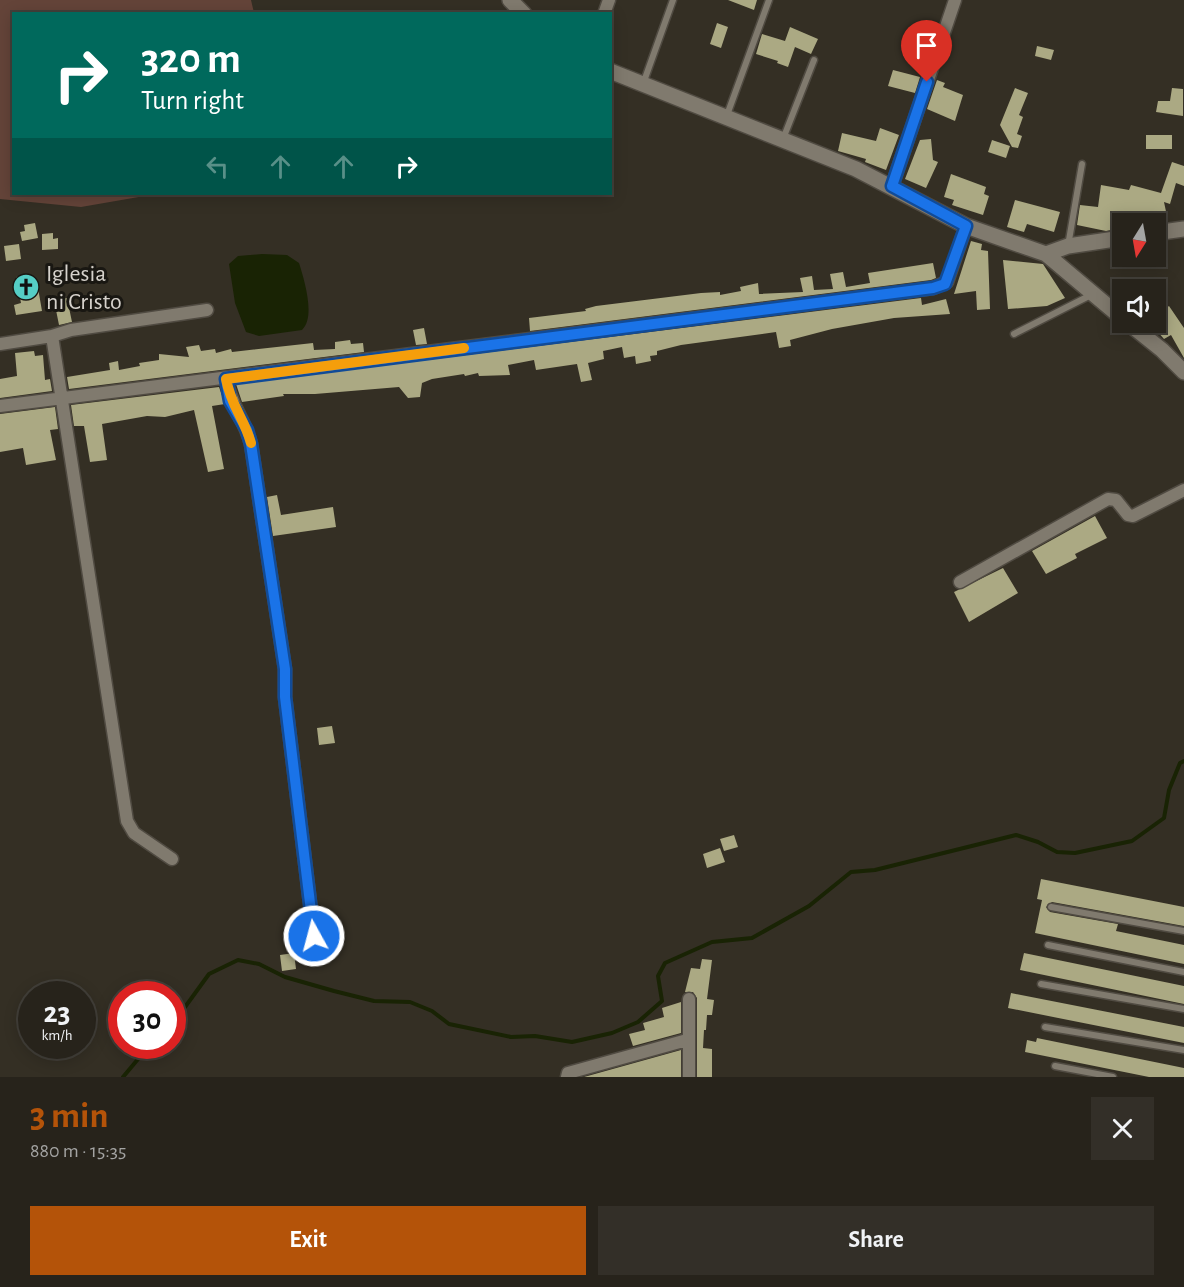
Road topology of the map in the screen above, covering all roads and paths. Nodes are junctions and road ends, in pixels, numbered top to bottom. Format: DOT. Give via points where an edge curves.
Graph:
graph roads {
  1 [pos="673,0"];
  2 [pos="770,0"];
  3 [pos="955,0"];
  4 [pos="814,60"];
  5 [pos="612,72"];
  6 [pos="643,84"];
  7 [pos="726,115"];
  8 [pos="783,139"];
  9 [pos="1082,164"];
  10 [pos="892,186"];
  11 [pos="966,226"];
  12 [pos="1184,229"];
  13 [pos="1166,231"];
  14 [pos="1112,239"];
  15 [pos="1068,246"];
  16 [pos="1046,254"];
  17 [pos="1092,295"];
  18 [pos="207,310"];
  19 [pos="1112,310"];
  20 [pos="1141,333"];
  21 [pos="1014,334"];
  22 [pos="52,336"];
  23 [pos="0,344"];
  24 [pos="1184,372"];
  25 [pos="226,379"];
  26 [pos="63,399"];
  27 [pos="0,406"];
  28 [pos="1184,490"];
  29 [pos="960,582"];
  30 [pos="172,859"];
  31 [pos="1050,907"];
  32 [pos="1184,931"];
  33 [pos="314,936"];
  34 [pos="1048,945"];
  35 [pos="1184,972"];
  36 [pos="1041,984"];
  37 [pos="688,999"];
  38 [pos="1184,1009"];
  39 [pos="1045,1027"];
  40 [pos="687,1040"];
  41 [pos="1184,1050"];
  42 [pos="1055,1066"];
  43 [pos="567,1077"];
  44 [pos="689,1077"];
  45 [pos="1113,1077"];
  1 -- 6 [label="lane"];
  2 -- 7 [label="lane"];
  3 -- 10 [label="street"];
  4 -- 8 [label="lane"];
  5 -- 6 [label="street"];
  6 -- 7 [label="street"];
  7 -- 8 [label="street"];
  8 -- 10 [label="street"];
  9 -- 15 [label="lane"];
  10 -- 11 [label="street"];
  11 -- 16 [label="street"];
  11 -- 25 [label="street" via="947,282 933,288"];
  12 -- 13 [label="street"];
  14 -- 15 [label="street"];
  15 -- 16 [label="street"];
  16 -- 17 [label="street"];
  17 -- 19 [label="street"];
  17 -- 21 [label="lane"];
  18 -- 22 [label="street"];
  20 -- 24 [label="street"];
  22 -- 23 [label="street"];
  22 -- 26 [label="street"];
  25 -- 26 [label="street"];
  25 -- 33 [label="street" via="230,401 251,444 285,669 285,697"];
  26 -- 27 [label="street"];
  26 -- 30 [label="street" via="127,821 134,833"];
  28 -- 29 [label="street" via="1133,516 1116,500 1108,499"];
  31 -- 32 [label="lane"];
  34 -- 35 [label="lane"];
  36 -- 38 [label="lane"];
  37 -- 40 [label="street"];
  39 -- 41 [label="lane"];
  40 -- 43 [label="street" via="568,1073"];
  40 -- 44 [label="street"];
  42 -- 45 [label="lane"];
}
